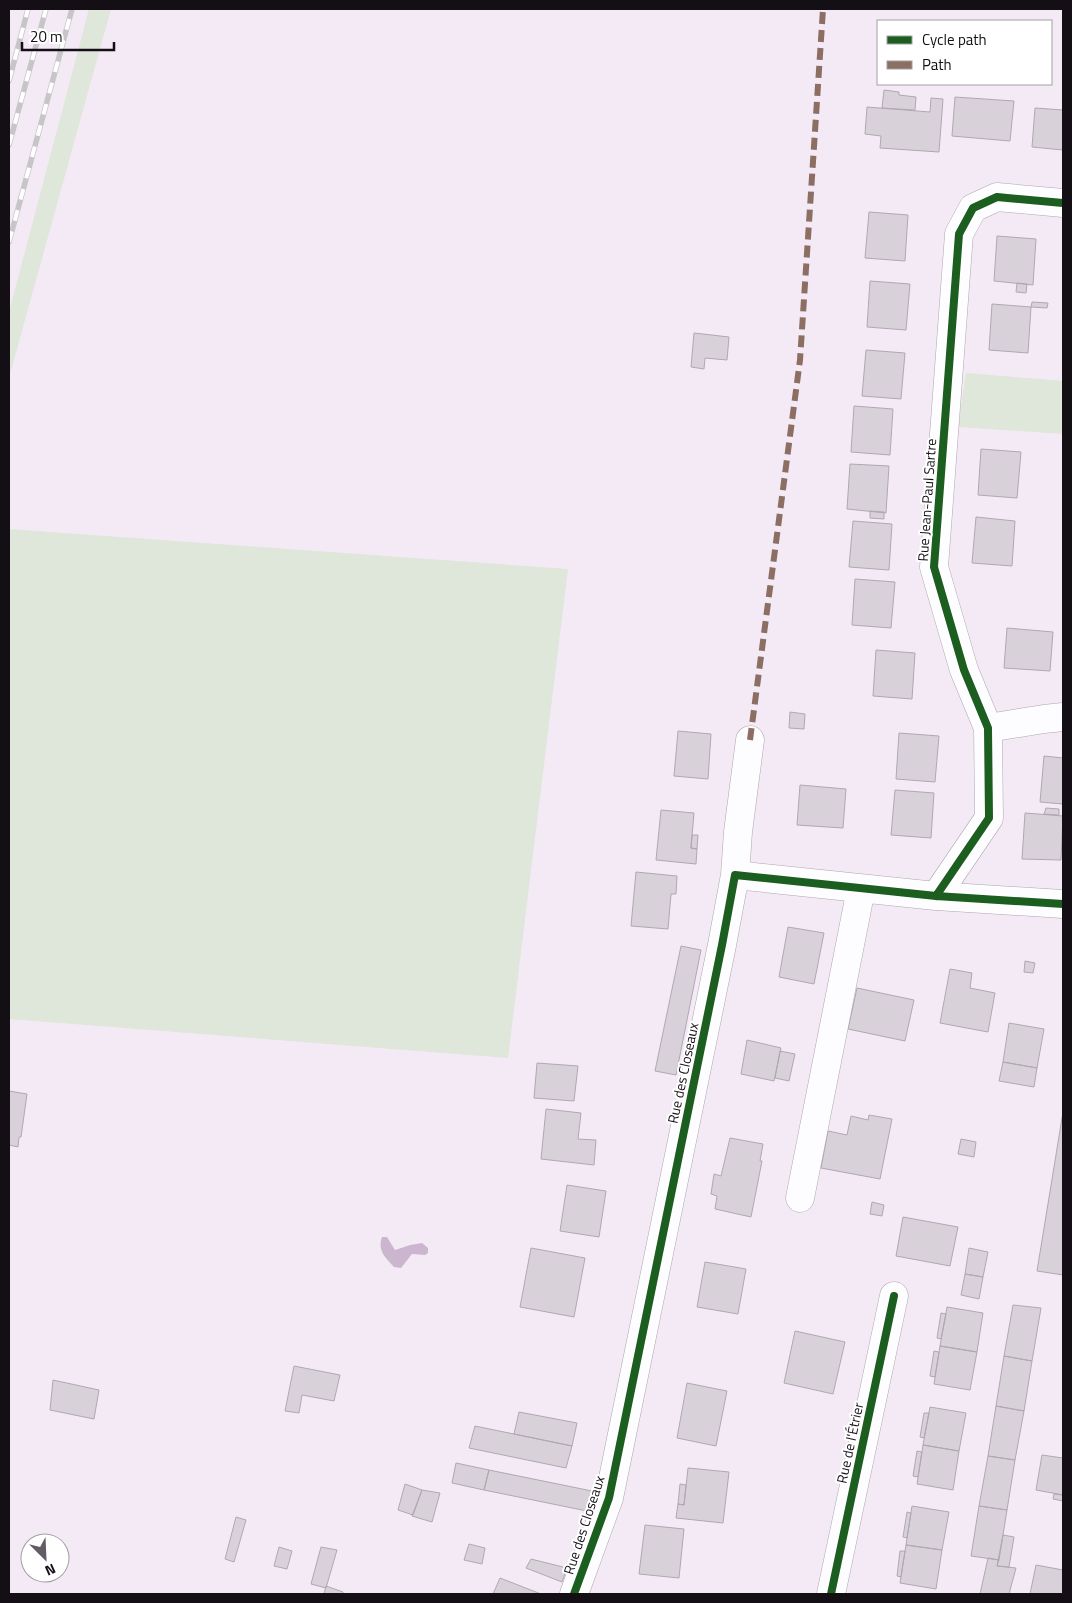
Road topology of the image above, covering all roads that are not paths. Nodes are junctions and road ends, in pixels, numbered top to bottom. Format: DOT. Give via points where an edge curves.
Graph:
graph roads {
  1 [pos="1063,203"];
  2 [pos="1063,717"];
  3 [pos="988,728"];
  4 [pos="750,740"];
  5 [pos="735,875"];
  6 [pos="861,889"];
  7 [pos="936,896"];
  8 [pos="1063,904"];
  9 [pos="800,1198"];
  10 [pos="894,1296"];
  11 [pos="574,1594"];
  12 [pos="831,1594"];
  1 -- 3 [label="street, Rue Jean-Paul Sartre" via="997,197 973,208 958,234 934,567 964,670"];
  2 -- 3 [label="street"];
  3 -- 7 [label="street, Rue Jean-Paul Sartre" via="989,818"];
  4 -- 5 [label="street, Rue des Closeaux"];
  5 -- 6 [label="street"];
  5 -- 11 [label="street, Rue des Closeaux" via="609,1498"];
  6 -- 7 [label="street"];
  6 -- 9 [label="street"];
  7 -- 8 [label="street"];
  10 -- 12 [label="street, Rue de l'Étrier"];
}
